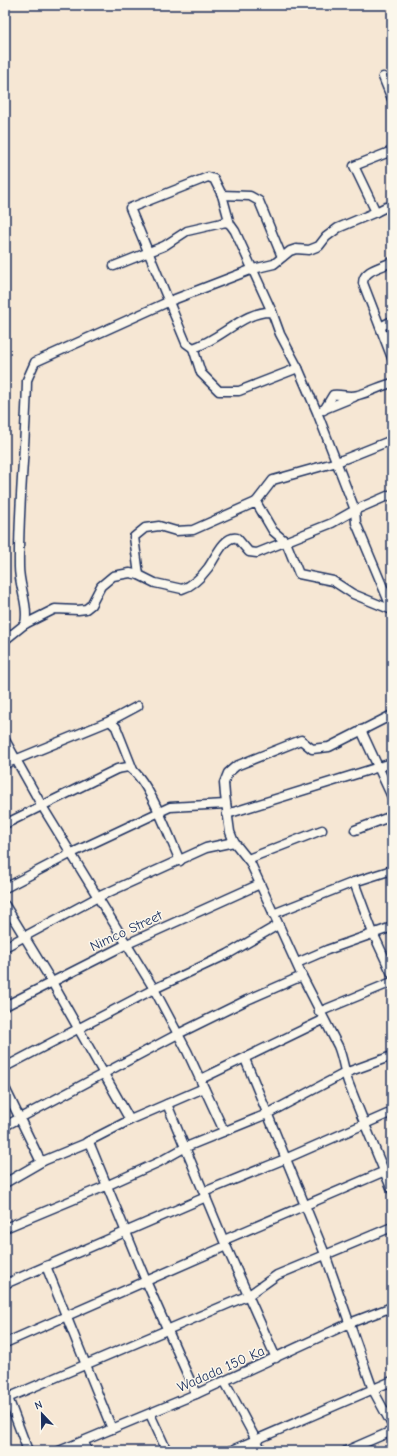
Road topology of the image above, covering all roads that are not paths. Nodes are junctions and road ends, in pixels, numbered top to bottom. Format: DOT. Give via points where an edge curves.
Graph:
graph roads {
  1 [pos="383,77"];
  2 [pos="392,99"];
  3 [pos="392,151"];
  4 [pos="222,195"];
  5 [pos="392,207"];
  6 [pos="376,212"];
  7 [pos="230,224"];
  8 [pos="149,251"];
  9 [pos="282,256"];
  10 [pos="392,262"];
  11 [pos="114,266"];
  12 [pos="253,269"];
  13 [pos="170,301"];
  14 [pos="272,312"];
  15 [pos="392,321"];
  16 [pos="380,327"];
  17 [pos="193,348"];
  18 [pos="392,358"];
  19 [pos="298,368"];
  20 [pos="392,383"];
  21 [pos="321,411"];
  22 [pos="392,440"];
  23 [pos="337,462"];
  24 [pos="392,494"];
  25 [pos="256,502"];
  26 [pos="355,510"];
  27 [pos="286,542"];
  28 [pos="139,575"];
  29 [pos="392,610"];
  30 [pos="25,624"];
  31 [pos="5,640"];
  32 [pos="138,706"];
  33 [pos="392,715"];
  34 [pos="110,721"];
  35 [pos="361,730"];
  36 [pos="5,740"];
  37 [pos="16,758"];
  38 [pos="392,763"];
  39 [pos="5,764"];
  40 [pos="378,767"];
  41 [pos="133,770"];
  42 [pos="392,797"];
  43 [pos="226,804"];
  44 [pos="42,806"];
  45 [pos="159,812"];
  46 [pos="227,814"];
  47 [pos="392,816"];
  48 [pos="5,824"];
  49 [pos="322,830"];
  50 [pos="355,830"];
  51 [pos="234,842"];
  52 [pos="72,853"];
  53 [pos="248,859"];
  54 [pos="180,861"];
  55 [pos="392,870"];
  56 [pos="354,882"];
  57 [pos="260,884"];
  58 [pos="5,888"];
  59 [pos="98,897"];
  60 [pos="5,905"];
  61 [pos="273,914"];
  62 [pos="278,925"];
  63 [pos="392,927"];
  64 [pos="373,934"];
  65 [pos="25,936"];
  66 [pos="127,944"];
  67 [pos="5,947"];
  68 [pos="297,963"];
  69 [pos="392,974"];
  70 [pos="302,976"];
  71 [pos="52,982"];
  72 [pos="392,982"];
  73 [pos="154,989"];
  74 [pos="5,1006"];
  75 [pos="321,1016"];
  76 [pos="78,1028"];
  77 [pos="178,1034"];
  78 [pos="392,1056"];
  79 [pos="245,1060"];
  80 [pos="5,1067"];
  81 [pos="345,1073"];
  82 [pos="105,1074"];
  83 [pos="201,1079"];
  84 [pos="5,1088"];
  85 [pos="204,1088"];
  86 [pos="167,1104"];
  87 [pos="392,1112"];
  88 [pos="267,1114"];
  89 [pos="20,1118"];
  90 [pos="130,1120"];
  91 [pos="364,1123"];
  92 [pos="5,1126"];
  93 [pos="224,1131"];
  94 [pos="87,1142"];
  95 [pos="186,1147"];
  96 [pos="285,1159"];
  97 [pos="43,1161"];
  98 [pos="388,1170"];
  99 [pos="5,1183"];
  100 [pos="106,1186"];
  101 [pos="392,1190"];
  102 [pos="205,1194"];
  103 [pos="305,1206"];
  104 [pos="392,1227"];
  105 [pos="5,1228"];
  106 [pos="125,1231"];
  107 [pos="225,1243"];
  108 [pos="325,1254"];
  109 [pos="46,1266"];
  110 [pos="146,1281"];
  111 [pos="5,1284"];
  112 [pos="250,1295"];
  113 [pos="392,1307"];
  114 [pos="67,1314"];
  115 [pos="350,1323"];
  116 [pos="168,1331"];
  117 [pos="5,1343"];
  118 [pos="276,1358"];
  119 [pos="88,1365"];
  120 [pos="392,1381"];
  121 [pos="225,1382"];
  122 [pos="373,1390"];
  123 [pos="196,1394"];
  124 [pos="6,1396"];
  125 [pos="150,1414"];
  126 [pos="392,1425"];
  127 [pos="112,1429"];
  128 [pos="392,1431"];
  129 [pos="255,1440"];
  130 [pos="84,1441"];
  131 [pos="28,1451"];
  132 [pos="59,1451"];
  133 [pos="87,1451"];
  134 [pos="167,1451"];
  135 [pos="230,1451"];
  136 [pos="262,1451"];
  137 [pos="346,1451"];
  1 -- 2 [label="street"];
  3 -- 6 [label="street" via="354,166"];
  4 -- 7 [label="street"];
  4 -- 8 [label="street" via="214,179 208,177 130,208"];
  4 -- 9 [label="street" via="250,196 259,201"];
  5 -- 6 [label="street"];
  6 -- 9 [label="street" via="338,228 319,246 309,250 296,249"];
  7 -- 8 [label="street" via="226,222 187,231 164,246"];
  7 -- 12 [label="street"];
  8 -- 11 [label="street"];
  8 -- 13 [label="street"];
  9 -- 12 [label="street" via="274,264"];
  10 -- 16 [label="street" via="366,274 363,279"];
  12 -- 13 [label="street"];
  12 -- 14 [label="street"];
  13 -- 17 [label="street" via="186,343"];
  13 -- 30 [label="street" via="35,362 27,380 19,542"];
  14 -- 17 [label="street" via="261,311 252,315 207,344"];
  14 -- 19 [label="street" via="280,334"];
  15 -- 16 [label="street"];
  16 -- 18 [label="street"];
  17 -- 19 [label="street" via="201,373 219,391 239,391"];
  19 -- 21 [label="street"];
  20 -- 21 [label="street" via="358,395 333,395"];
  21 -- 23 [label="street"];
  22 -- 23 [label="street"];
  23 -- 25 [label="street" via="273,480"];
  23 -- 26 [label="street"];
  24 -- 26 [label="street"];
  25 -- 27 [label="street" via="273,532"];
  25 -- 28 [label="street" via="193,530 176,531 159,526 145,528 134,537"];
  26 -- 27 [label="street" via="332,523"];
  26 -- 29 [label="street" via="356,523"];
  27 -- 28 [label="street" via="257,553 249,552 237,538 229,539 208,569 191,585 182,589 155,583"];
  27 -- 29 [label="street" via="299,574 333,581 353,594"];
  28 -- 30 [label="street" via="130,573 108,579 86,609 55,609"];
  30 -- 31 [label="street"];
  32 -- 34 [label="street"];
  33 -- 35 [label="street"];
  34 -- 37 [label="street"];
  34 -- 41 [label="street" via="116,727"];
  35 -- 40 [label="street"];
  35 -- 43 [label="street" via="329,747 316,750 297,740 236,766 228,773 224,783"];
  36 -- 37 [label="street"];
  37 -- 39 [label="street"];
  37 -- 44 [label="street"];
  38 -- 40 [label="street"];
  40 -- 42 [label="street"];
  40 -- 46 [label="street"];
  41 -- 44 [label="street" via="128,767 117,769"];
  41 -- 45 [label="street" via="141,779"];
  43 -- 45 [label="street" via="180,806"];
  43 -- 46 [label="street"];
  44 -- 48 [label="street"];
  44 -- 52 [label="street"];
  45 -- 52 [label="street"];
  45 -- 54 [label="street"];
  46 -- 51 [label="street"];
  47 -- 50 [label="street"];
  49 -- 53 [label="street"];
  51 -- 53 [label="street"];
  51 -- 54 [label="street" via="206,848"];
  52 -- 58 [label="street"];
  52 -- 59 [label="street"];
  53 -- 57 [label="street"];
  54 -- 59 [label="street"];
  55 -- 56 [label="street"];
  56 -- 61 [label="street"];
  56 -- 64 [label="street"];
  57 -- 61 [label="street"];
  57 -- 66 [label="street, Nimco Street"];
  59 -- 65 [label="street"];
  59 -- 66 [label="street"];
  60 -- 65 [label="street"];
  61 -- 62 [label="street"];
  62 -- 68 [label="street"];
  62 -- 73 [label="street" via="228,954"];
  63 -- 64 [label="street"];
  64 -- 68 [label="street"];
  64 -- 69 [label="street"];
  65 -- 67 [label="street"];
  65 -- 71 [label="street"];
  66 -- 71 [label="street, Nimco Street"];
  66 -- 73 [label="street"];
  68 -- 70 [label="street"];
  70 -- 75 [label="street"];
  70 -- 77 [label="street"];
  71 -- 74 [label="street, Nimco Street"];
  71 -- 76 [label="street"];
  72 -- 75 [label="street"];
  73 -- 76 [label="street"];
  73 -- 77 [label="street"];
  75 -- 79 [label="street"];
  75 -- 81 [label="street" via="343,1057"];
  76 -- 80 [label="street"];
  76 -- 82 [label="street"];
  77 -- 82 [label="street"];
  77 -- 83 [label="street"];
  78 -- 81 [label="street"];
  79 -- 83 [label="street"];
  79 -- 88 [label="street"];
  81 -- 88 [label="street"];
  81 -- 91 [label="street"];
  82 -- 89 [label="street"];
  82 -- 90 [label="street"];
  83 -- 85 [label="street"];
  84 -- 89 [label="street"];
  85 -- 86 [label="street"];
  85 -- 93 [label="street"];
  86 -- 90 [label="street"];
  86 -- 95 [label="street"];
  87 -- 91 [label="street"];
  88 -- 93 [label="street"];
  88 -- 96 [label="street"];
  89 -- 92 [label="street"];
  89 -- 97 [label="street" via="37,1155"];
  90 -- 94 [label="street"];
  91 -- 96 [label="street"];
  91 -- 98 [label="street"];
  93 -- 95 [label="street"];
  94 -- 97 [label="street"];
  94 -- 100 [label="street"];
  95 -- 100 [label="street"];
  95 -- 102 [label="street"];
  96 -- 102 [label="street"];
  96 -- 103 [label="street"];
  97 -- 99 [label="street"];
  98 -- 101 [label="street"];
  98 -- 103 [label="street"];
  100 -- 105 [label="street"];
  100 -- 106 [label="street"];
  102 -- 106 [label="street"];
  102 -- 107 [label="street"];
  103 -- 107 [label="street"];
  103 -- 108 [label="street"];
  104 -- 108 [label="street"];
  106 -- 109 [label="street"];
  106 -- 110 [label="street"];
  107 -- 110 [label="street"];
  107 -- 112 [label="street"];
  108 -- 112 [label="street" via="277,1275"];
  108 -- 115 [label="street"];
  109 -- 111 [label="street"];
  109 -- 114 [label="street"];
  110 -- 114 [label="street"];
  110 -- 116 [label="street"];
  112 -- 116 [label="street"];
  112 -- 118 [label="street"];
  113 -- 115 [label="street, Wadada 150 Ka"];
  114 -- 117 [label="street"];
  114 -- 119 [label="street"];
  115 -- 118 [label="street, Wadada 150 Ka"];
  115 -- 122 [label="street"];
  116 -- 119 [label="street"];
  116 -- 123 [label="street"];
  118 -- 121 [label="street, Wadada 150 Ka"];
  119 -- 124 [label="street"];
  119 -- 127 [label="street"];
  120 -- 122 [label="street"];
  121 -- 123 [label="street, Wadada 150 Ka"];
  121 -- 129 [label="street"];
  122 -- 126 [label="street"];
  122 -- 129 [label="street"];
  123 -- 125 [label="street, Wadada 150 Ka"];
  124 -- 131 [label="street"];
  125 -- 127 [label="street, Wadada 150 Ka"];
  125 -- 134 [label="street"];
  127 -- 130 [label="street, Wadada 150 Ka"];
  128 -- 137 [label="street"];
  129 -- 135 [label="street"];
  129 -- 136 [label="street"];
  130 -- 132 [label="street, Wadada 150 Ka"];
  130 -- 133 [label="street"];
}
